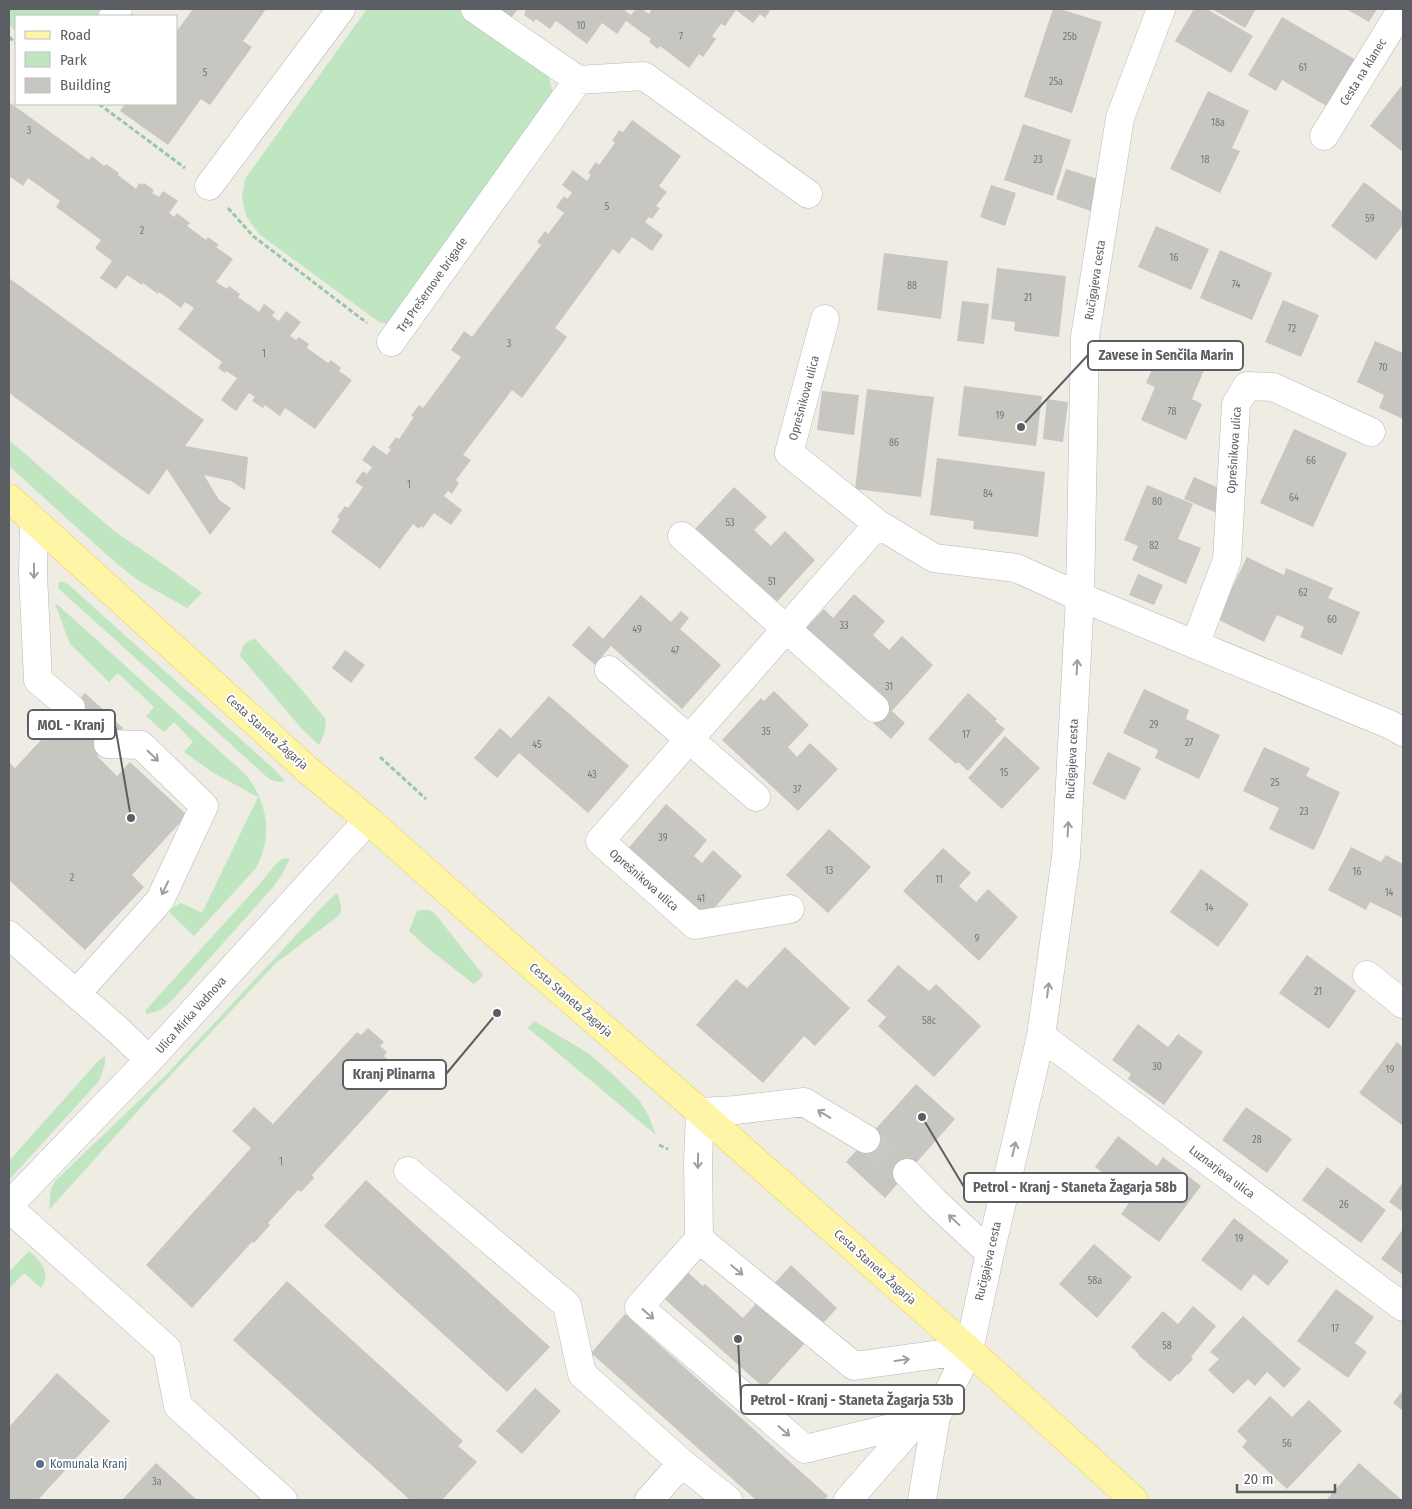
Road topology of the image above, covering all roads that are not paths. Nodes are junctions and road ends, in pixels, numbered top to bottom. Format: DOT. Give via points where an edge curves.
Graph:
graph roads {
  1 [pos="341,9"];
  2 [pos="475,9"];
  3 [pos="1161,9"];
  4 [pos="1402,9"];
  5 [pos="578,80"];
  6 [pos="1324,136"];
  7 [pos="209,186"];
  8 [pos="808,194"];
  9 [pos="825,319"];
  10 [pos="391,342"];
  11 [pos="1371,432"];
  12 [pos="9,498"];
  13 [pos="34,522"];
  14 [pos="878,524"];
  15 [pos="682,536"];
  16 [pos="1080,597"];
  17 [pos="786,628"];
  18 [pos="1195,645"];
  19 [pos="609,670"];
  20 [pos="71,708"];
  21 [pos="875,708"];
  22 [pos="1403,732"];
  23 [pos="690,739"];
  24 [pos="108,744"];
  25 [pos="756,797"];
  26 [pos="368,820"];
  27 [pos="790,909"];
  28 [pos="9,935"];
  29 [pos="1367,975"];
  30 [pos="77,993"];
  31 [pos="1403,1004"];
  32 [pos="1041,1036"];
  33 [pos="150,1060"];
  34 [pos="700,1112"];
  35 [pos="866,1139"];
  36 [pos="408,1171"];
  37 [pos="906,1173"];
  38 [pos="9,1207"];
  39 [pos="700,1239"];
  40 [pos="990,1253"];
  41 [pos="1403,1307"];
  42 [pos="969,1350"];
  43 [pos="927,1419"];
  44 [pos="682,1463"];
  45 [pos="283,1500"];
  46 [pos="649,1500"];
  47 [pos="728,1500"];
  48 [pos="848,1500"];
  49 [pos="922,1500"];
  50 [pos="1134,1500"];
  1 -- 7 [label="street"];
  2 -- 5 [label="street"];
  3 -- 16 [label="street, Ručigajeva cesta" via="1120,118 1085,337"];
  4 -- 6 [label="street, Cesta na klanec"];
  5 -- 8 [label="street" via="644,76"];
  5 -- 10 [label="street, Trg Prešernove brigade"];
  9 -- 14 [label="street, Oprešnikova ulica" via="789,453"];
  11 -- 18 [label="street, Oprešnikova ulica" via="1273,387 1247,386 1236,404 1228,560"];
  12 -- 13 [label="main road, Cesta Staneta Žagarja"];
  13 -- 20 [label="street, one-way" via="38,680"];
  13 -- 26 [label="main road, Cesta Staneta Žagarja" via="310,772"];
  14 -- 16 [label="street, Oprešnikova ulica" via="934,558 1016,568"];
  14 -- 17 [label="street, Oprešnikova ulica"];
  15 -- 17 [label="street"];
  16 -- 18 [label="street, Oprešnikova ulica"];
  32 -- 16 [label="street, Ručigajeva cesta, one-way" via="1066,857"];
  17 -- 21 [label="street"];
  17 -- 23 [label="street, Oprešnikova ulica"];
  18 -- 22 [label="street, Oprešnikova ulica"];
  19 -- 23 [label="street"];
  23 -- 25 [label="street"];
  23 -- 27 [label="street, Oprešnikova ulica" via="600,842 695,924"];
  24 -- 30 [label="street, one-way" via="141,745 204,806 160,900"];
  26 -- 33 [label="street, Ulica Mirka Vadnova"];
  26 -- 34 [label="main road, Cesta Staneta Žagarja"];
  28 -- 30 [label="street"];
  29 -- 31 [label="street"];
  30 -- 33 [label="street"];
  40 -- 32 [label="street, Ručigajeva cesta, one-way"];
  32 -- 41 [label="street, Luznarjeva ulica"];
  33 -- 38 [label="street, Ulica Mirka Vadnova"];
  35 -- 34 [label="street, one-way" via="804,1102"];
  34 -- 39 [label="street, one-way"];
  34 -- 42 [label="main road, Cesta Staneta Žagarja"];
  36 -- 44 [label="street" via="567,1306 582,1374"];
  40 -- 37 [label="street, one-way"];
  38 -- 45 [label="street" via="167,1348 178,1406"];
  39 -- 42 [label="street, one-way" via="854,1366"];
  39 -- 43 [label="street, one-way" via="640,1307 805,1449"];
  40 -- 42 [label="street, Ručigajeva cesta"];
  42 -- 43 [label="street, Ručigajeva cesta"];
  42 -- 50 [label="main road, Cesta Staneta Žagarja"];
  43 -- 48 [label="street"];
  43 -- 49 [label="street, Ručigajeva cesta"];
  44 -- 46 [label="street"];
  44 -- 47 [label="street"];
}
